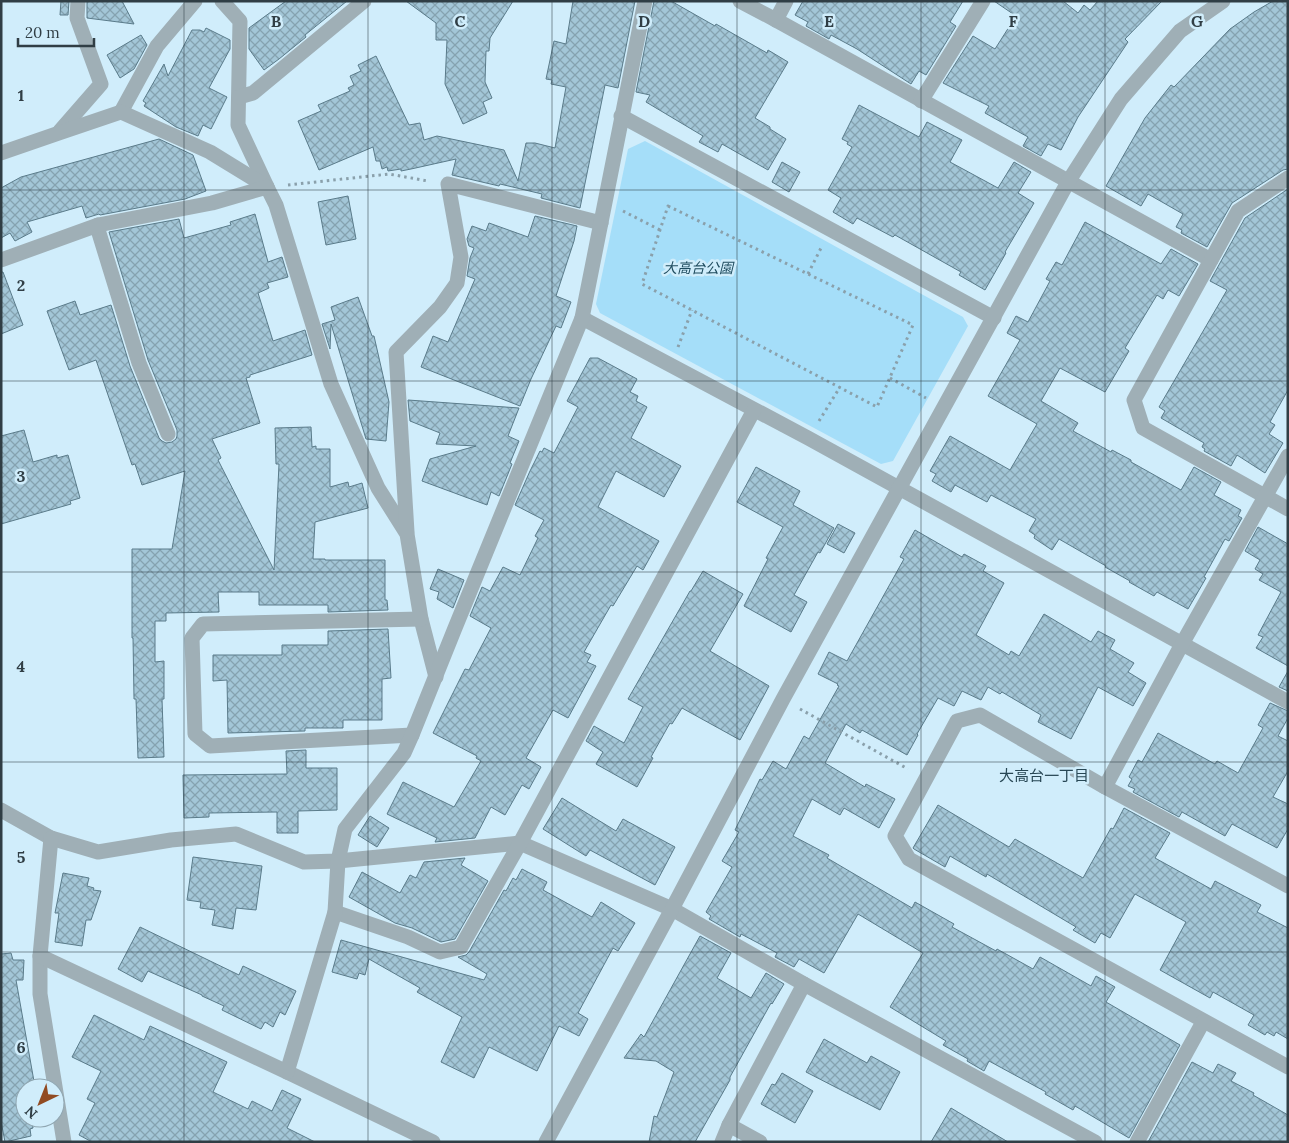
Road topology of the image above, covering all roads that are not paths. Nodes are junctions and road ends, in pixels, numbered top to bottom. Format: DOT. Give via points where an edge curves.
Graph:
graph roads {
  1 [pos="78,1"];
  2 [pos="195,1"];
  3 [pos="222,1"];
  4 [pos="364,1"];
  5 [pos="645,1"];
  6 [pos="740,1"];
  7 [pos="786,1"];
  8 [pos="983,1"];
  9 [pos="1223,1"];
  10 [pos="776,20"];
  11 [pos="239,96"];
  12 [pos="921,101"];
  13 [pos="121,112"];
  14 [pos="622,116"];
  15 [pos="59,132"];
  16 [pos="1,154"];
  17 [pos="1288,178"];
  18 [pos="1068,182"];
  19 [pos="267,188"];
  20 [pos="601,223"];
  21 [pos="98,225"];
  22 [pos="1,260"];
  23 [pos="1211,260"];
  24 [pos="582,318"];
  25 [pos="994,318"];
  26 [pos="754,410"];
  27 [pos="168,434"];
  28 [pos="1288,456"];
  29 [pos="898,488"];
  30 [pos="1266,497"];
  31 [pos="1288,509"];
  32 [pos="407,534"];
  33 [pos="421,619"];
  34 [pos="1182,644"];
  35 [pos="436,677"];
  36 [pos="1288,702"];
  37 [pos="412,736"];
  38 [pos="1105,787"];
  39 [pos="1,810"];
  40 [pos="52,838"];
  41 [pos="520,842"];
  42 [pos="338,861"];
  43 [pos="1288,886"];
  44 [pos="672,909"];
  45 [pos="335,912"];
  46 [pos="40,956"];
  47 [pos="804,984"];
  48 [pos="1203,1022"];
  49 [pos="1288,1067"];
  50 [pos="287,1072"];
  51 [pos="729,1125"];
  52 [pos="64,1142"];
  53 [pos="433,1142"];
  54 [pos="546,1142"];
  55 [pos="722,1142"];
  56 [pos="760,1142"];
  57 [pos="1095,1142"];
  58 [pos="1137,1142"];
  1 -- 15 [label="street" via="77,18 101,84"];
  2 -- 13 [label="street" via="157,46"];
  3 -- 11 [label="street" via="240,21"];
  4 -- 11 [label="street" via="253,93"];
  5 -- 14 [label="street"];
  6 -- 10 [label="street"];
  7 -- 10 [label="street"];
  8 -- 12 [label="street"];
  9 -- 18 [label="street" via="1180,31 1121,100"];
  10 -- 12 [label="street"];
  11 -- 19 [label="street" via="238,125"];
  12 -- 18 [label="street"];
  13 -- 15 [label="street"];
  13 -- 19 [label="street" via="210,152"];
  14 -- 20 [label="street"];
  14 -- 25 [label="street"];
  15 -- 16 [label="street"];
  17 -- 23 [label="street" via="1238,211"];
  18 -- 23 [label="street"];
  18 -- 25 [label="street"];
  19 -- 21 [label="street" via="212,203"];
  19 -- 32 [label="street" via="276,205 331,384 378,488"];
  20 -- 24 [label="street"];
  20 -- 32 [label="street" via="448,184 461,257 456,283 440,307 396,352"];
  21 -- 22 [label="street"];
  21 -- 27 [label="street" via="139,363"];
  23 -- 30 [label="street" via="1134,400 1143,428"];
  24 -- 26 [label="street"];
  24 -- 35 [label="street"];
  25 -- 29 [label="street"];
  26 -- 29 [label="street"];
  26 -- 41 [label="street"];
  28 -- 30 [label="street"];
  29 -- 34 [label="street"];
  29 -- 44 [label="street"];
  30 -- 31 [label="street"];
  30 -- 34 [label="street"];
  32 -- 33 [label="street"];
  33 -- 35 [label="street"];
  33 -- 37 [label="street" via="203,624 192,638 195,734 210,746"];
  34 -- 36 [label="street"];
  34 -- 38 [label="street"];
  35 -- 37 [label="street"];
  37 -- 42 [label="street" via="404,753 344,829"];
  38 -- 43 [label="street"];
  38 -- 48 [label="street" via="980,715 957,721 896,836 908,858"];
  39 -- 40 [label="street"];
  40 -- 42 [label="street" via="98,852 236,834 304,862"];
  40 -- 46 [label="street"];
  41 -- 42 [label="street"];
  41 -- 44 [label="street"];
  41 -- 45 [label="street" via="461,947 440,952 408,937"];
  42 -- 45 [label="street"];
  44 -- 47 [label="street"];
  44 -- 54 [label="street"];
  45 -- 50 [label="street"];
  46 -- 50 [label="street"];
  46 -- 52 [label="street" via="40,994"];
  47 -- 51 [label="street"];
  47 -- 57 [label="street"];
  48 -- 49 [label="street"];
  48 -- 58 [label="street"];
  50 -- 53 [label="street"];
  51 -- 55 [label="street"];
  51 -- 56 [label="street"];
}
